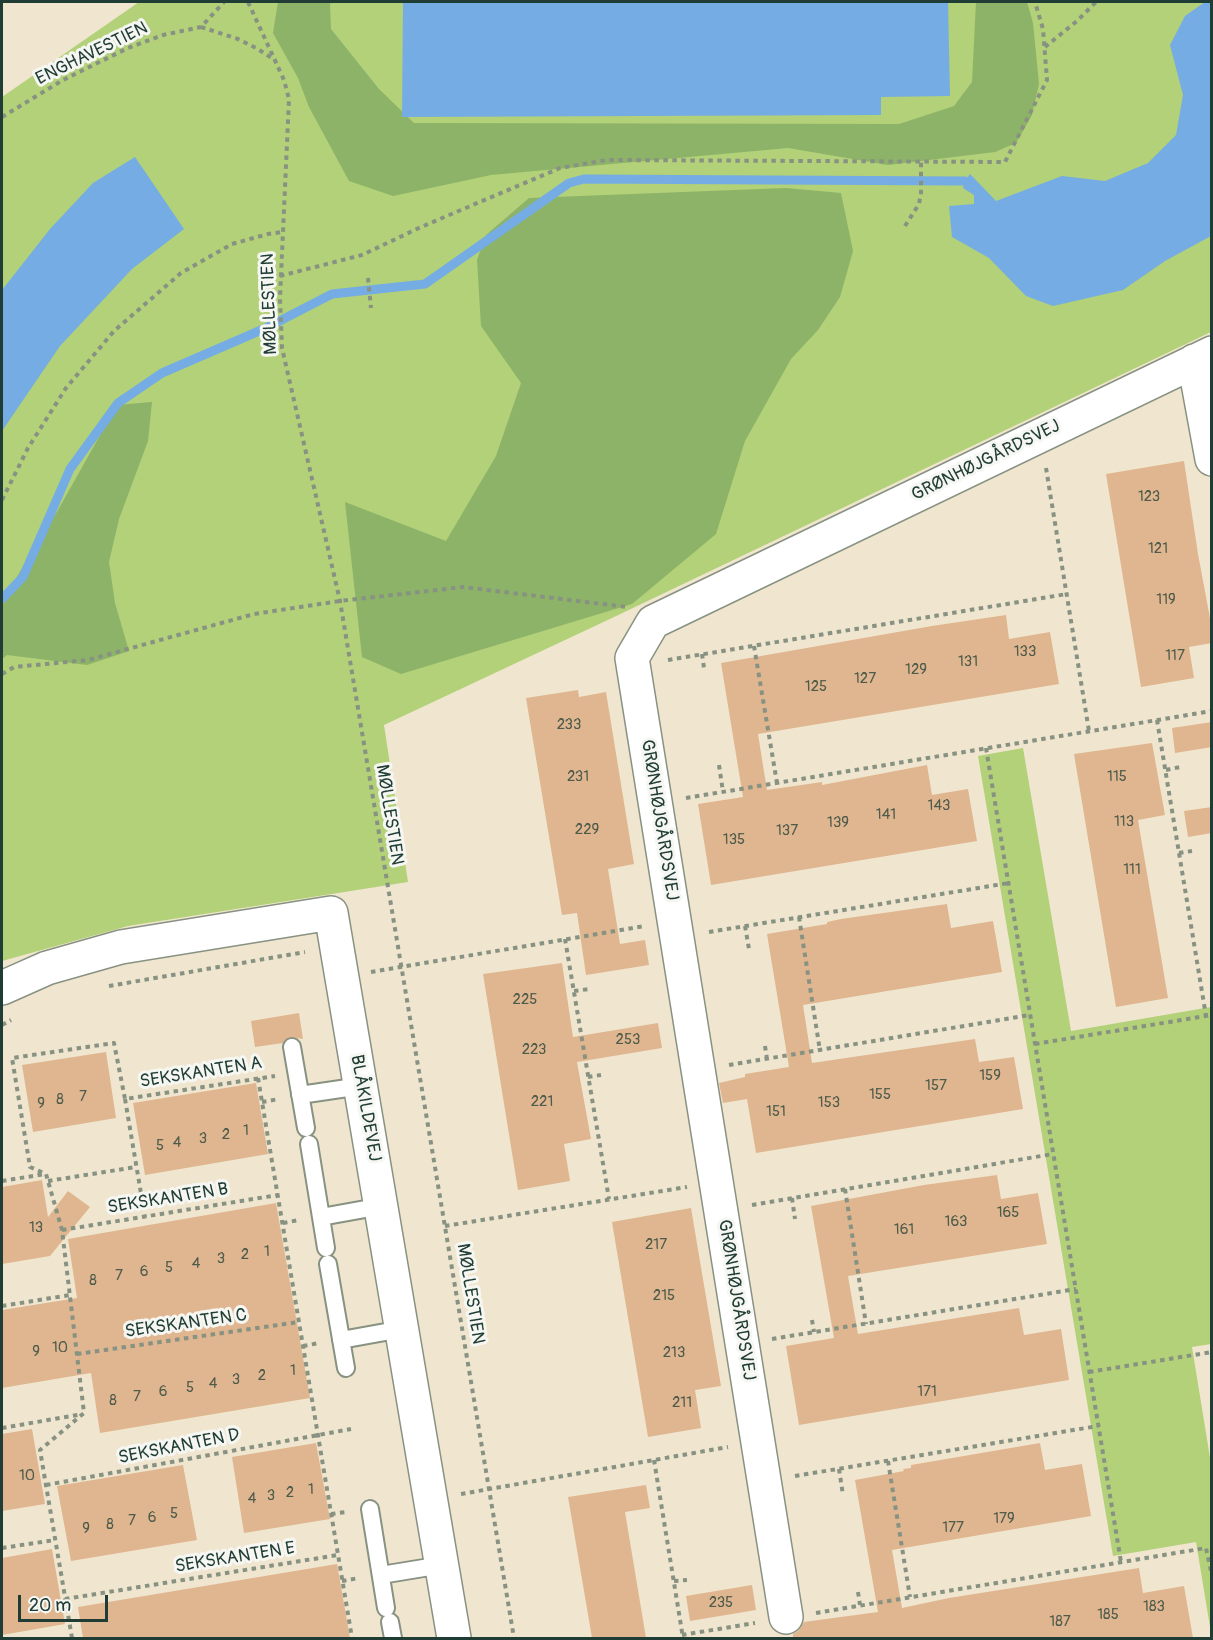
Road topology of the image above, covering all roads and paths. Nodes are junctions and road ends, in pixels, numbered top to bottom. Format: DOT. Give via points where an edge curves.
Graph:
graph roads {
  1 [pos="224,2"];
  2 [pos="248,2"];
  3 [pos="1035,2"];
  4 [pos="1096,2"];
  5 [pos="201,27"];
  6 [pos="1045,47"];
  7 [pos="276,62"];
  8 [pos="2,117"];
  9 [pos="920,164"];
  10 [pos="905,226"];
  11 [pos="282,232"];
  12 [pos="280,276"];
  13 [pos="368,278"];
  14 [pos="371,308"];
  15 [pos="1203,357"];
  16 [pos="1041,435"];
  17 [pos="1212,459"];
  18 [pos="2,500"];
  19 [pos="1067,594"];
  20 [pos="340,601"];
  21 [pos="652,622"];
  22 [pos="754,646"];
  23 [pos="702,654"];
  24 [pos="634,666"];
  25 [pos="704,668"];
  26 [pos="2,674"];
  27 [pos="1212,711"];
  28 [pos="1158,720"];
  29 [pos="1089,731"];
  30 [pos="986,748"];
  31 [pos="719,765"];
  32 [pos="1180,767"];
  33 [pos="1166,770"];
  34 [pos="777,783"];
  35 [pos="723,792"];
  36 [pos="656,803"];
  37 [pos="1192,851"];
  38 [pos="1179,853"];
  39 [pos="1008,883"];
  40 [pos="799,917"];
  41 [pos="745,926"];
  42 [pos="677,928"];
  43 [pos="566,939"];
  44 [pos="749,950"];
  45 [pos="315,951"];
  46 [pos="400,968"];
  47 [pos="343,976"];
  48 [pos="105,987"];
  49 [pos="2,988"];
  50 [pos="590,989"];
  51 [pos="574,991"];
  52 [pos="18,1016"];
  53 [pos="1030,1016"];
  54 [pos="1209,1016"];
  55 [pos="2,1025"];
  56 [pos="1035,1044"];
  57 [pos="765,1046"];
  58 [pos="292,1047"];
  59 [pos="820,1051"];
  60 [pos="767,1059"];
  61 [pos="699,1070"];
  62 [pos="297,1073"];
  63 [pos="601,1076"];
  64 [pos="588,1077"];
  65 [pos="258,1078"];
  66 [pos="361,1086"];
  67 [pos="300,1095"];
  68 [pos="125,1099"];
  69 [pos="306,1128"];
  70 [pos="309,1144"];
  71 [pos="1053,1154"];
  72 [pos="136,1167"];
  73 [pos="46,1174"];
  74 [pos="2,1181"];
  75 [pos="48,1181"];
  76 [pos="845,1189"];
  77 [pos="278,1195"];
  78 [pos="719,1196"];
  79 [pos="792,1198"];
  80 [pos="609,1199"];
  81 [pos="382,1206"];
  82 [pos="145,1217"];
  83 [pos="321,1217"];
  84 [pos="795,1219"];
  85 [pos="445,1226"];
  86 [pos="62,1230"];
  87 [pos="1076,1289"];
  88 [pos="70,1295"];
  89 [pos="2,1306"];
  90 [pos="812,1320"];
  91 [pos="299,1322"];
  92 [pos="866,1324"];
  93 [pos="402,1329"];
  94 [pos="814,1332"];
  95 [pos="341,1340"];
  96 [pos="743,1344"];
  97 [pos="1212,1352"];
  98 [pos="77,1354"];
  99 [pos="346,1368"];
  100 [pos="1089,1372"];
  101 [pos="84,1413"];
  102 [pos="1098,1426"];
  103 [pos="2,1428"];
  104 [pos="351,1429"];
  105 [pos="318,1435"];
  106 [pos="758,1441"];
  107 [pos="654,1460"];
  108 [pos="888,1461"];
  109 [pos="839,1469"];
  110 [pos="764,1481"];
  111 [pos="46,1485"];
  112 [pos="489,1489"];
  113 [pos="843,1495"];
  114 [pos="431,1499"];
  115 [pos="370,1509"];
  116 [pos="55,1540"];
  117 [pos="2,1548"];
  118 [pos="338,1556"];
  119 [pos="1121,1562"];
  120 [pos="442,1565"];
  121 [pos="381,1575"];
  122 [pos="1212,1576"];
  123 [pos="687,1580"];
  124 [pos="674,1581"];
  125 [pos="858,1592"];
  126 [pos="910,1597"];
  127 [pos="65,1599"];
  128 [pos="860,1605"];
  129 [pos="786,1617"];
  130 [pos="390,1623"];
  131 [pos="683,1637"];
  132 [pos="72,1638"];
  133 [pos="352,1638"];
  134 [pos="454,1638"];
  135 [pos="514,1638"];
  1 -- 5 [label="path"];
  2 -- 7 [label="path, MØLLESTIEN"];
  3 -- 6 [label="path"];
  4 -- 6 [label="path"];
  5 -- 7 [label="path" via="238,39"];
  5 -- 8 [label="path, ENGHAVESTIEN" via="128,48 63,80"];
  6 -- 9 [label="path" via="1047,80 1005,162"];
  7 -- 11 [label="path, MØLLESTIEN" via="288,99"];
  9 -- 10 [label="path" via="919,204"];
  9 -- 12 [label="path" via="607,160 560,168 362,255"];
  11 -- 12 [label="path, MØLLESTIEN"];
  11 -- 18 [label="path" via="232,244 181,273 114,331 66,388 28,448"];
  12 -- 20 [label="path, MØLLESTIEN" via="282,348"];
  13 -- 14 [label="path"];
  15 -- 16 [label="street, GRØNHØJGÅRDSVEJ"];
  15 -- 17 [label="street, GRØNHØJGÅRDSVEJ"];
  16 -- 19 [label="path"];
  16 -- 21 [label="street, GRØNHØJGÅRDSVEJ"];
  19 -- 22 [label="path"];
  19 -- 29 [label="path"];
  20 -- 21 [label="path" via="463,587 632,608"];
  20 -- 26 [label="path" via="254,614 88,660 14,667"];
  20 -- 46 [label="path, MØLLESTIEN"];
  21 -- 24 [label="street, GRØNHØJGÅRDSVEJ" via="632,658"];
  22 -- 23 [label="path"];
  22 -- 34 [label="path"];
  23 -- 24 [label="path"];
  23 -- 25 [label="path"];
  24 -- 36 [label="street, GRØNHØJGÅRDSVEJ"];
  27 -- 28 [label="path"];
  28 -- 29 [label="path"];
  28 -- 33 [label="path"];
  29 -- 30 [label="path"];
  30 -- 34 [label="path"];
  30 -- 39 [label="path"];
  31 -- 35 [label="path"];
  32 -- 33 [label="path"];
  33 -- 38 [label="path"];
  34 -- 35 [label="path"];
  35 -- 36 [label="path"];
  36 -- 42 [label="street, GRØNHØJGÅRDSVEJ"];
  37 -- 38 [label="path"];
  38 -- 54 [label="path"];
  39 -- 40 [label="path"];
  39 -- 53 [label="path"];
  40 -- 41 [label="path"];
  40 -- 59 [label="path"];
  41 -- 42 [label="path"];
  41 -- 44 [label="path"];
  42 -- 43 [label="path"];
  42 -- 61 [label="street, GRØNHØJGÅRDSVEJ"];
  43 -- 46 [label="path"];
  43 -- 51 [label="path"];
  45 -- 48 [label="path"];
  46 -- 47 [label="path"];
  46 -- 85 [label="path, MØLLESTIEN"];
  47 -- 49 [label="street, BLÅKILDEVEJ" via="331,913 121,947 47,968"];
  47 -- 66 [label="street, BLÅKILDEVEJ"];
  50 -- 51 [label="path"];
  51 -- 64 [label="path"];
  52 -- 55 [label="path"];
  53 -- 56 [label="path"];
  53 -- 59 [label="path"];
  54 -- 56 [label="path"];
  56 -- 71 [label="path"];
  57 -- 60 [label="path"];
  58 -- 62 [label="lane"];
  59 -- 60 [label="path"];
  60 -- 61 [label="path"];
  61 -- 78 [label="street, GRØNHØJGÅRDSVEJ"];
  62 -- 65 [label="path, SEKSKANTEN A"];
  62 -- 67 [label="lane"];
  63 -- 64 [label="path"];
  64 -- 80 [label="path"];
  65 -- 68 [label="path, SEKSKANTEN A"];
  65 -- 77 [label="path"];
  66 -- 67 [label="lane"];
  66 -- 81 [label="street, BLÅKILDEVEJ"];
  67 -- 69 [label="lane"];
  68 -- 72 [label="path"];
  68 -- 73 [label="path, SEKSKANTEN A" via="114,1043 12,1058 30,1167"];
  70 -- 83 [label="lane"];
  71 -- 76 [label="path"];
  71 -- 87 [label="path"];
  72 -- 75 [label="path"];
  72 -- 82 [label="path"];
  73 -- 74 [label="path"];
  73 -- 75 [label="path"];
  75 -- 86 [label="path"];
  76 -- 79 [label="path"];
  76 -- 92 [label="path"];
  77 -- 82 [label="path, SEKSKANTEN B"];
  77 -- 91 [label="path"];
  78 -- 79 [label="path"];
  78 -- 80 [label="path"];
  78 -- 96 [label="street, GRØNHØJGÅRDSVEJ"];
  79 -- 84 [label="path"];
  80 -- 85 [label="path"];
  81 -- 83 [label="lane"];
  81 -- 93 [label="street, BLÅKILDEVEJ"];
  82 -- 86 [label="path, SEKSKANTEN B"];
  83 -- 95 [label="lane"];
  85 -- 112 [label="path, MØLLESTIEN"];
  86 -- 88 [label="path"];
  87 -- 92 [label="path"];
  87 -- 100 [label="path"];
  88 -- 89 [label="path"];
  88 -- 98 [label="path"];
  90 -- 94 [label="path"];
  91 -- 98 [label="path, SEKSKANTEN C"];
  91 -- 105 [label="path"];
  92 -- 94 [label="path"];
  93 -- 95 [label="lane"];
  93 -- 114 [label="street, BLÅKILDEVEJ"];
  94 -- 96 [label="path"];
  95 -- 99 [label="lane"];
  96 -- 106 [label="street, GRØNHØJGÅRDSVEJ"];
  97 -- 100 [label="path"];
  98 -- 101 [label="path"];
  100 -- 102 [label="path"];
  101 -- 103 [label="path"];
  101 -- 111 [label="path" via="40,1450"];
  102 -- 108 [label="path"];
  102 -- 119 [label="path"];
  104 -- 105 [label="path, SEKSKANTEN D"];
  105 -- 111 [label="path, SEKSKANTEN D"];
  105 -- 118 [label="path"];
  106 -- 107 [label="path"];
  106 -- 110 [label="street, GRØNHØJGÅRDSVEJ"];
  107 -- 112 [label="path"];
  107 -- 124 [label="path"];
  108 -- 109 [label="path"];
  108 -- 126 [label="path"];
  109 -- 110 [label="path"];
  109 -- 113 [label="path"];
  110 -- 129 [label="street, GRØNHØJGÅRDSVEJ"];
  111 -- 116 [label="path"];
  112 -- 114 [label="path"];
  112 -- 135 [label="path, MØLLESTIEN"];
  114 -- 120 [label="street, BLÅKILDEVEJ"];
  115 -- 121 [label="lane"];
  116 -- 117 [label="path"];
  116 -- 127 [label="path"];
  118 -- 127 [label="path, SEKSKANTEN E"];
  118 -- 133 [label="path"];
  119 -- 122 [label="path" via="1206,1548"];
  119 -- 126 [label="path"];
  120 -- 121 [label="lane"];
  120 -- 134 [label="street, BLÅKILDEVEJ"];
  121 -- 130 [label="lane"];
  123 -- 124 [label="path"];
  124 -- 131 [label="path"];
  125 -- 128 [label="path"];
  126 -- 128 [label="path"];
  127 -- 132 [label="path"];
  128 -- 129 [label="path"];
  129 -- 131 [label="path"];
}
